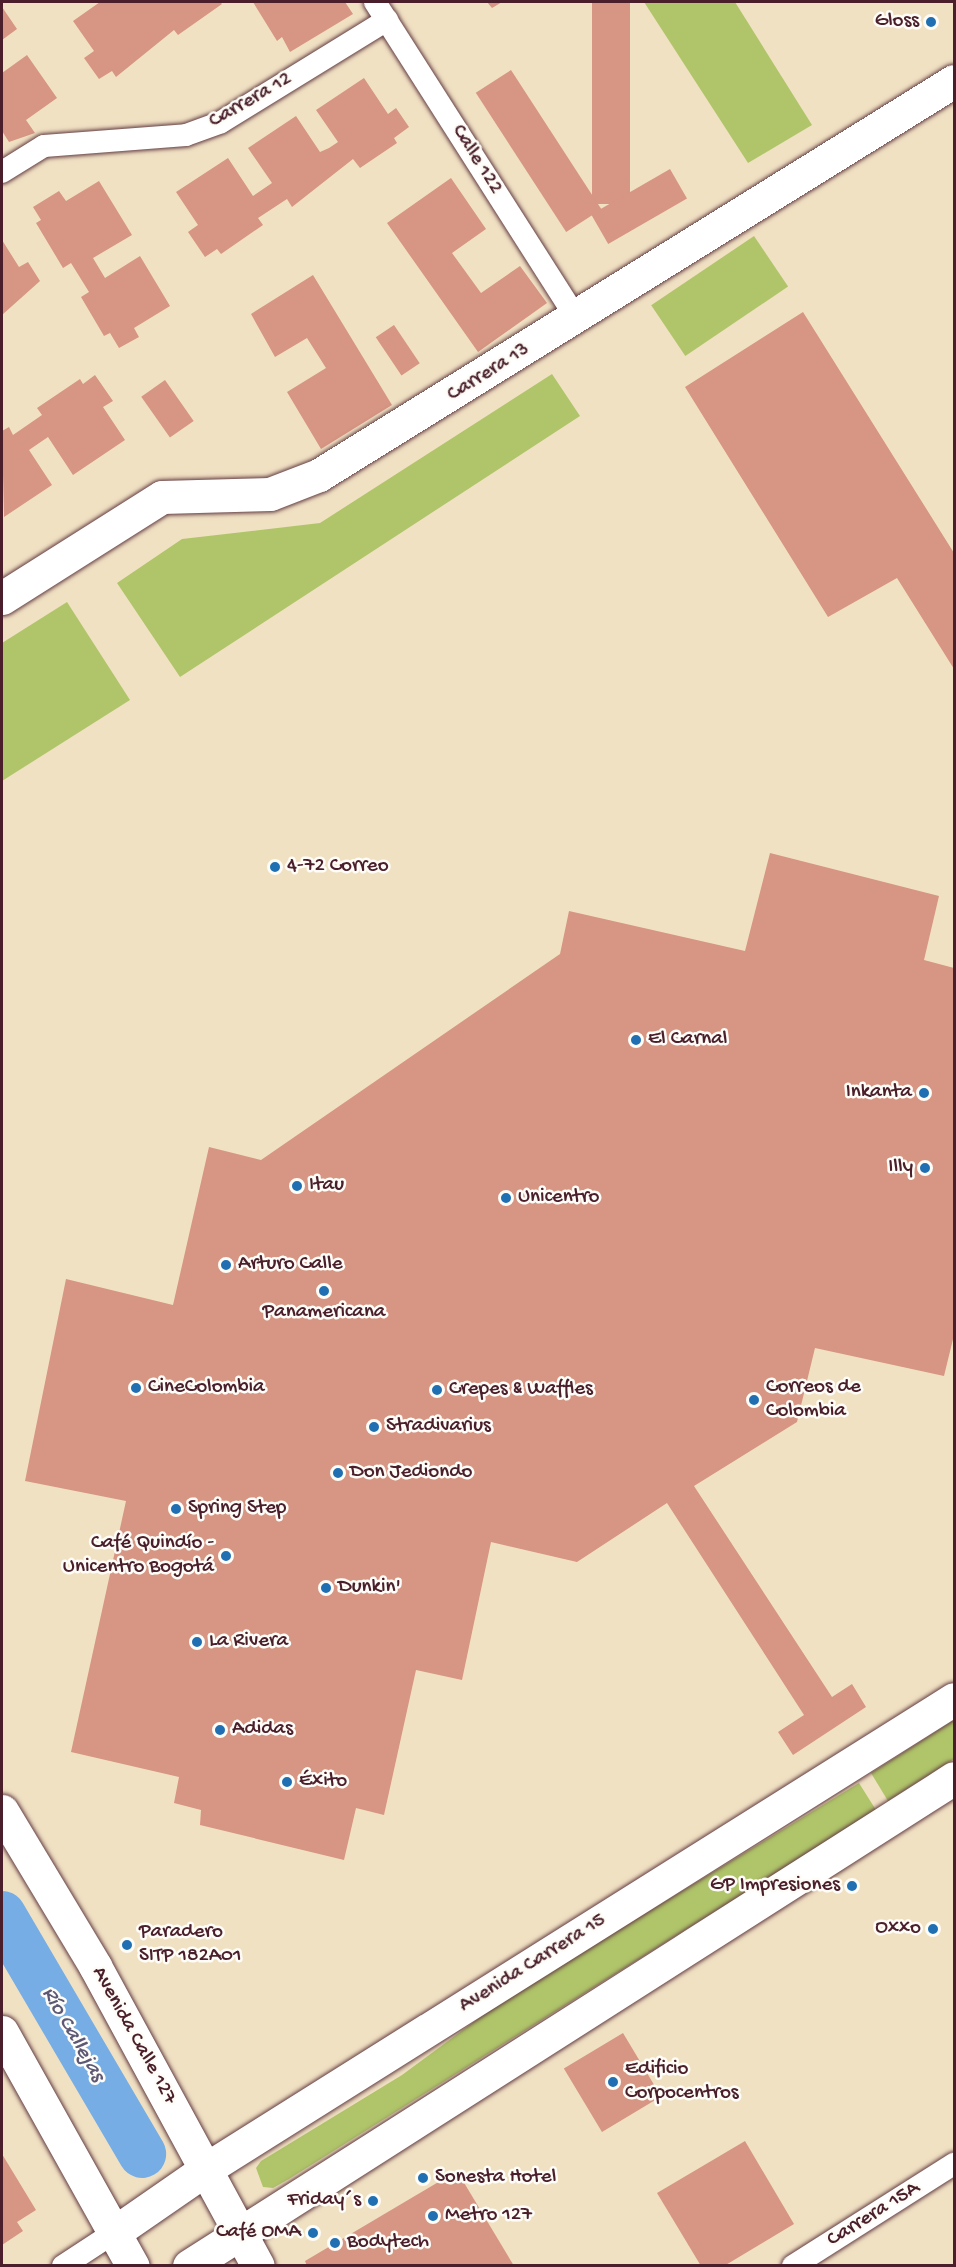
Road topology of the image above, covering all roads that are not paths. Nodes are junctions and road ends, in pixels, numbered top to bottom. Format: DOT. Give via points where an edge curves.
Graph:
graph roads {
  1 [pos="381,11"];
  2 [pos="954,81"];
  3 [pos="2,172"];
  4 [pos="576,318"];
  5 [pos="2,598"];
  6 [pos="954,1699"];
  7 [pos="954,1778"];
  8 [pos="2,1811"];
  9 [pos="2,2032"];
  10 [pos="954,2164"];
  11 [pos="206,2169"];
  12 [pos="115,2232"];
  13 [pos="241,2232"];
  14 [pos="63,2265"];
  15 [pos="133,2265"];
  16 [pos="189,2265"];
  17 [pos="258,2265"];
  18 [pos="793,2265"];
  1 -- 3 [label="street, Carrera 12" via="221,123 186,135 44,146"];
  1 -- 4 [label="street, Calle 122"];
  2 -- 4 [label="main road, Carrera 13"];
  4 -- 5 [label="main road, Carrera 13" via="296,487 270,494 162,497"];
  6 -- 11 [label="main road, Avenida Carrera 15"];
  7 -- 13 [label="main road"];
  8 -- 11 [label="main road, Avenida Calle 127" via="95,1966"];
  9 -- 12 [label="main road"];
  10 -- 18 [label="street, Carrera 15A"];
  11 -- 12 [label="main road, Avenida Carrera 15"];
  11 -- 13 [label="main road, Avenida Calle 127"];
  12 -- 14 [label="street"];
  12 -- 15 [label="main road"];
  13 -- 16 [label="main road"];
  13 -- 17 [label="main road, Avenida Calle 127"];
}
